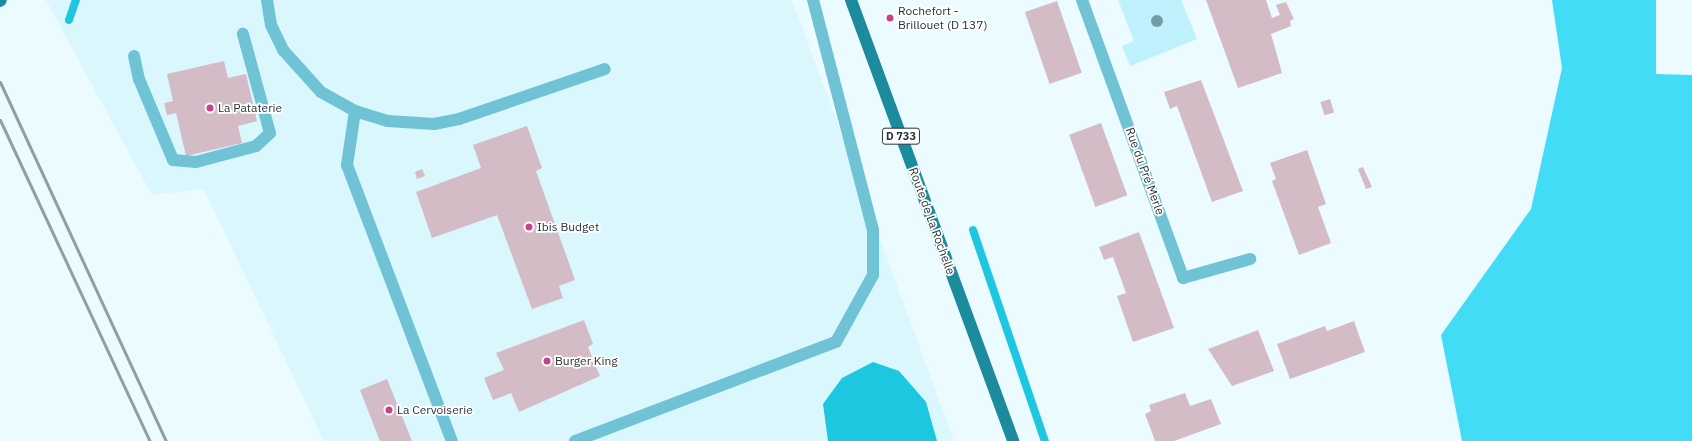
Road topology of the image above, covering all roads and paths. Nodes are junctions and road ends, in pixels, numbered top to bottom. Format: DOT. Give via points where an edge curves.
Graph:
graph roads {
  1 [pos="267,0"];
  2 [pos="813,0"];
  3 [pos="851,0"];
  4 [pos="1082,0"];
  5 [pos="243,34"];
  6 [pos="134,56"];
  7 [pos="605,69"];
  8 [pos="355,111"];
  9 [pos="1250,259"];
  10 [pos="452,441"];
  11 [pos="575,441"];
  12 [pos="1013,441"];
  1 -- 8 [label="street" via="271,26 283,50 321,92"];
  2 -- 11 [label="street" via="873,230 873,275 836,342"];
  3 -- 12 [label="main road, Route de La Rochelle / D 733"];
  4 -- 9 [label="street, Rue du Pré Merle" via="1183,278"];
  5 -- 6 [label="street" via="270,133 256,146 196,162 173,160 139,79"];
  7 -- 8 [label="street" via="460,119 434,124 388,121"];
  8 -- 10 [label="street" via="347,165"];
}
